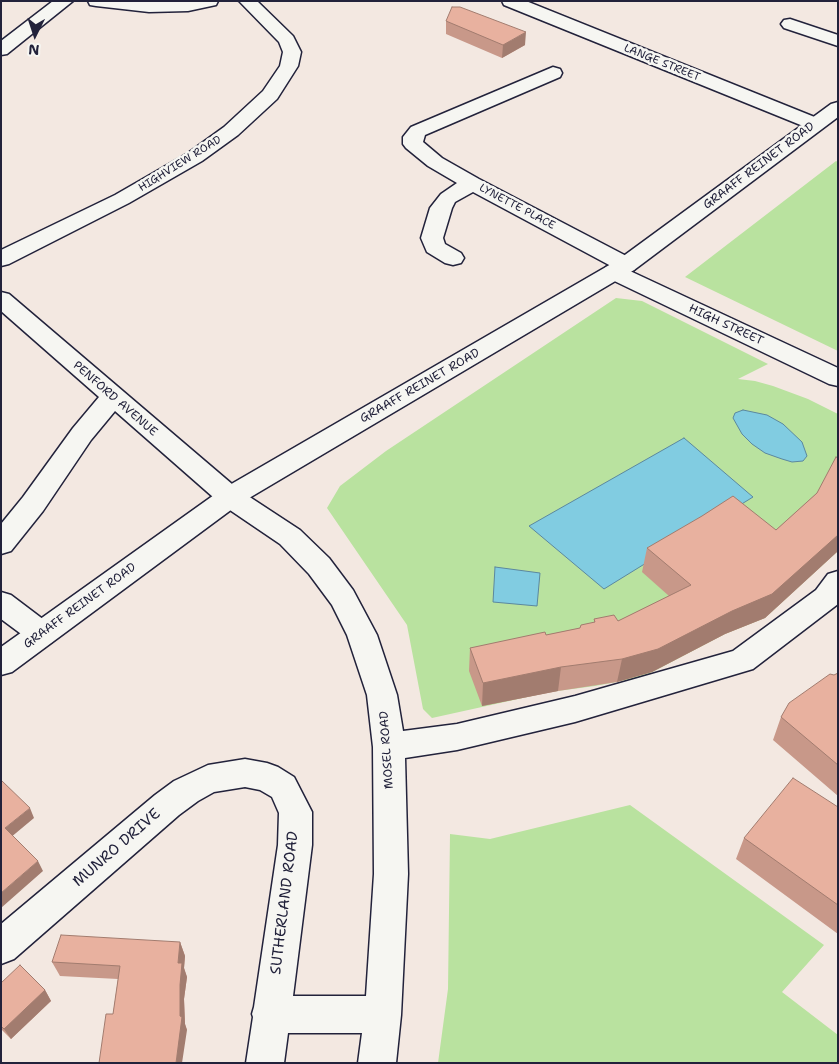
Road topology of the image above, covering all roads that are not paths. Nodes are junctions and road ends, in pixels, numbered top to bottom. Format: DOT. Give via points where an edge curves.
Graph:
graph roads {
  1 [pos="65,1"];
  2 [pos="96,1"];
  3 [pos="210,1"];
  4 [pos="247,1"];
  5 [pos="510,1"];
  6 [pos="790,24"];
  7 [pos="838,42"];
  8 [pos="1,50"];
  9 [pos="553,73"];
  10 [pos="838,108"];
  11 [pos="814,124"];
  12 [pos="472,183"];
  13 [pos="453,258"];
  14 [pos="1,259"];
  15 [pos="620,268"];
  16 [pos="1,299"];
  17 [pos="838,378"];
  18 [pos="113,396"];
  19 [pos="230,497"];
  20 [pos="1,544"];
  21 [pos="838,582"];
  22 [pos="1,603"];
  23 [pos="42,634"];
  24 [pos="1,663"];
  25 [pos="389,747"];
  26 [pos="245,773"];
  27 [pos="1,947"];
  28 [pos="270,1014"];
  29 [pos="383,1015"];
  30 [pos="264,1063"];
  31 [pos="377,1063"];
  1 -- 8 [label="street"];
  2 -- 3 [label="street" via="149,8"];
  4 -- 14 [label="street, HIGHVIEW ROAD" via="287,40 292,52 290,66 270,94 231,131 195,157 122,199"];
  5 -- 11 [label="street, LANGE STREET"];
  6 -- 7 [label="street"];
  9 -- 12 [label="street" via="418,131 412,137 413,144 435,162"];
  10 -- 11 [label="street, GRAAFF REINET ROAD"];
  11 -- 15 [label="street, GRAAFF REINET ROAD"];
  12 -- 13 [label="street, LYNETTE PLACE" via="448,198 441,208 432,238 435,247"];
  12 -- 15 [label="street, LYNETTE PLACE"];
  15 -- 17 [label="street, HIGH STREET"];
  15 -- 19 [label="street, GRAAFF REINET ROAD"];
  16 -- 18 [label="street, PENFORD AVENUE"];
  18 -- 19 [label="street, PENFORD AVENUE"];
  18 -- 20 [label="street"];
  19 -- 23 [label="street, GRAAFF REINET ROAD"];
  19 -- 25 [label="street, MOSEL ROAD" via="290,537 319,566 342,598 362,635 382,695"];
  21 -- 25 [label="street" via="826,598 742,660 533,719 457,737"];
  22 -- 23 [label="street"];
  23 -- 24 [label="street, GRAAFF REINET ROAD"];
  25 -- 29 [label="street, MOSEL ROAD" via="391,874"];
  26 -- 27 [label="street, MUNRO DRIVE" via="208,780 186,791"];
  26 -- 28 [label="street, SUTHERLAND ROAD" via="267,776 283,787 296,812 296,845"];
  28 -- 29 [label="street"];
  28 -- 30 [label="street, SUTHERLAND ROAD"];
  29 -- 31 [label="street, MOSEL ROAD"];
}
